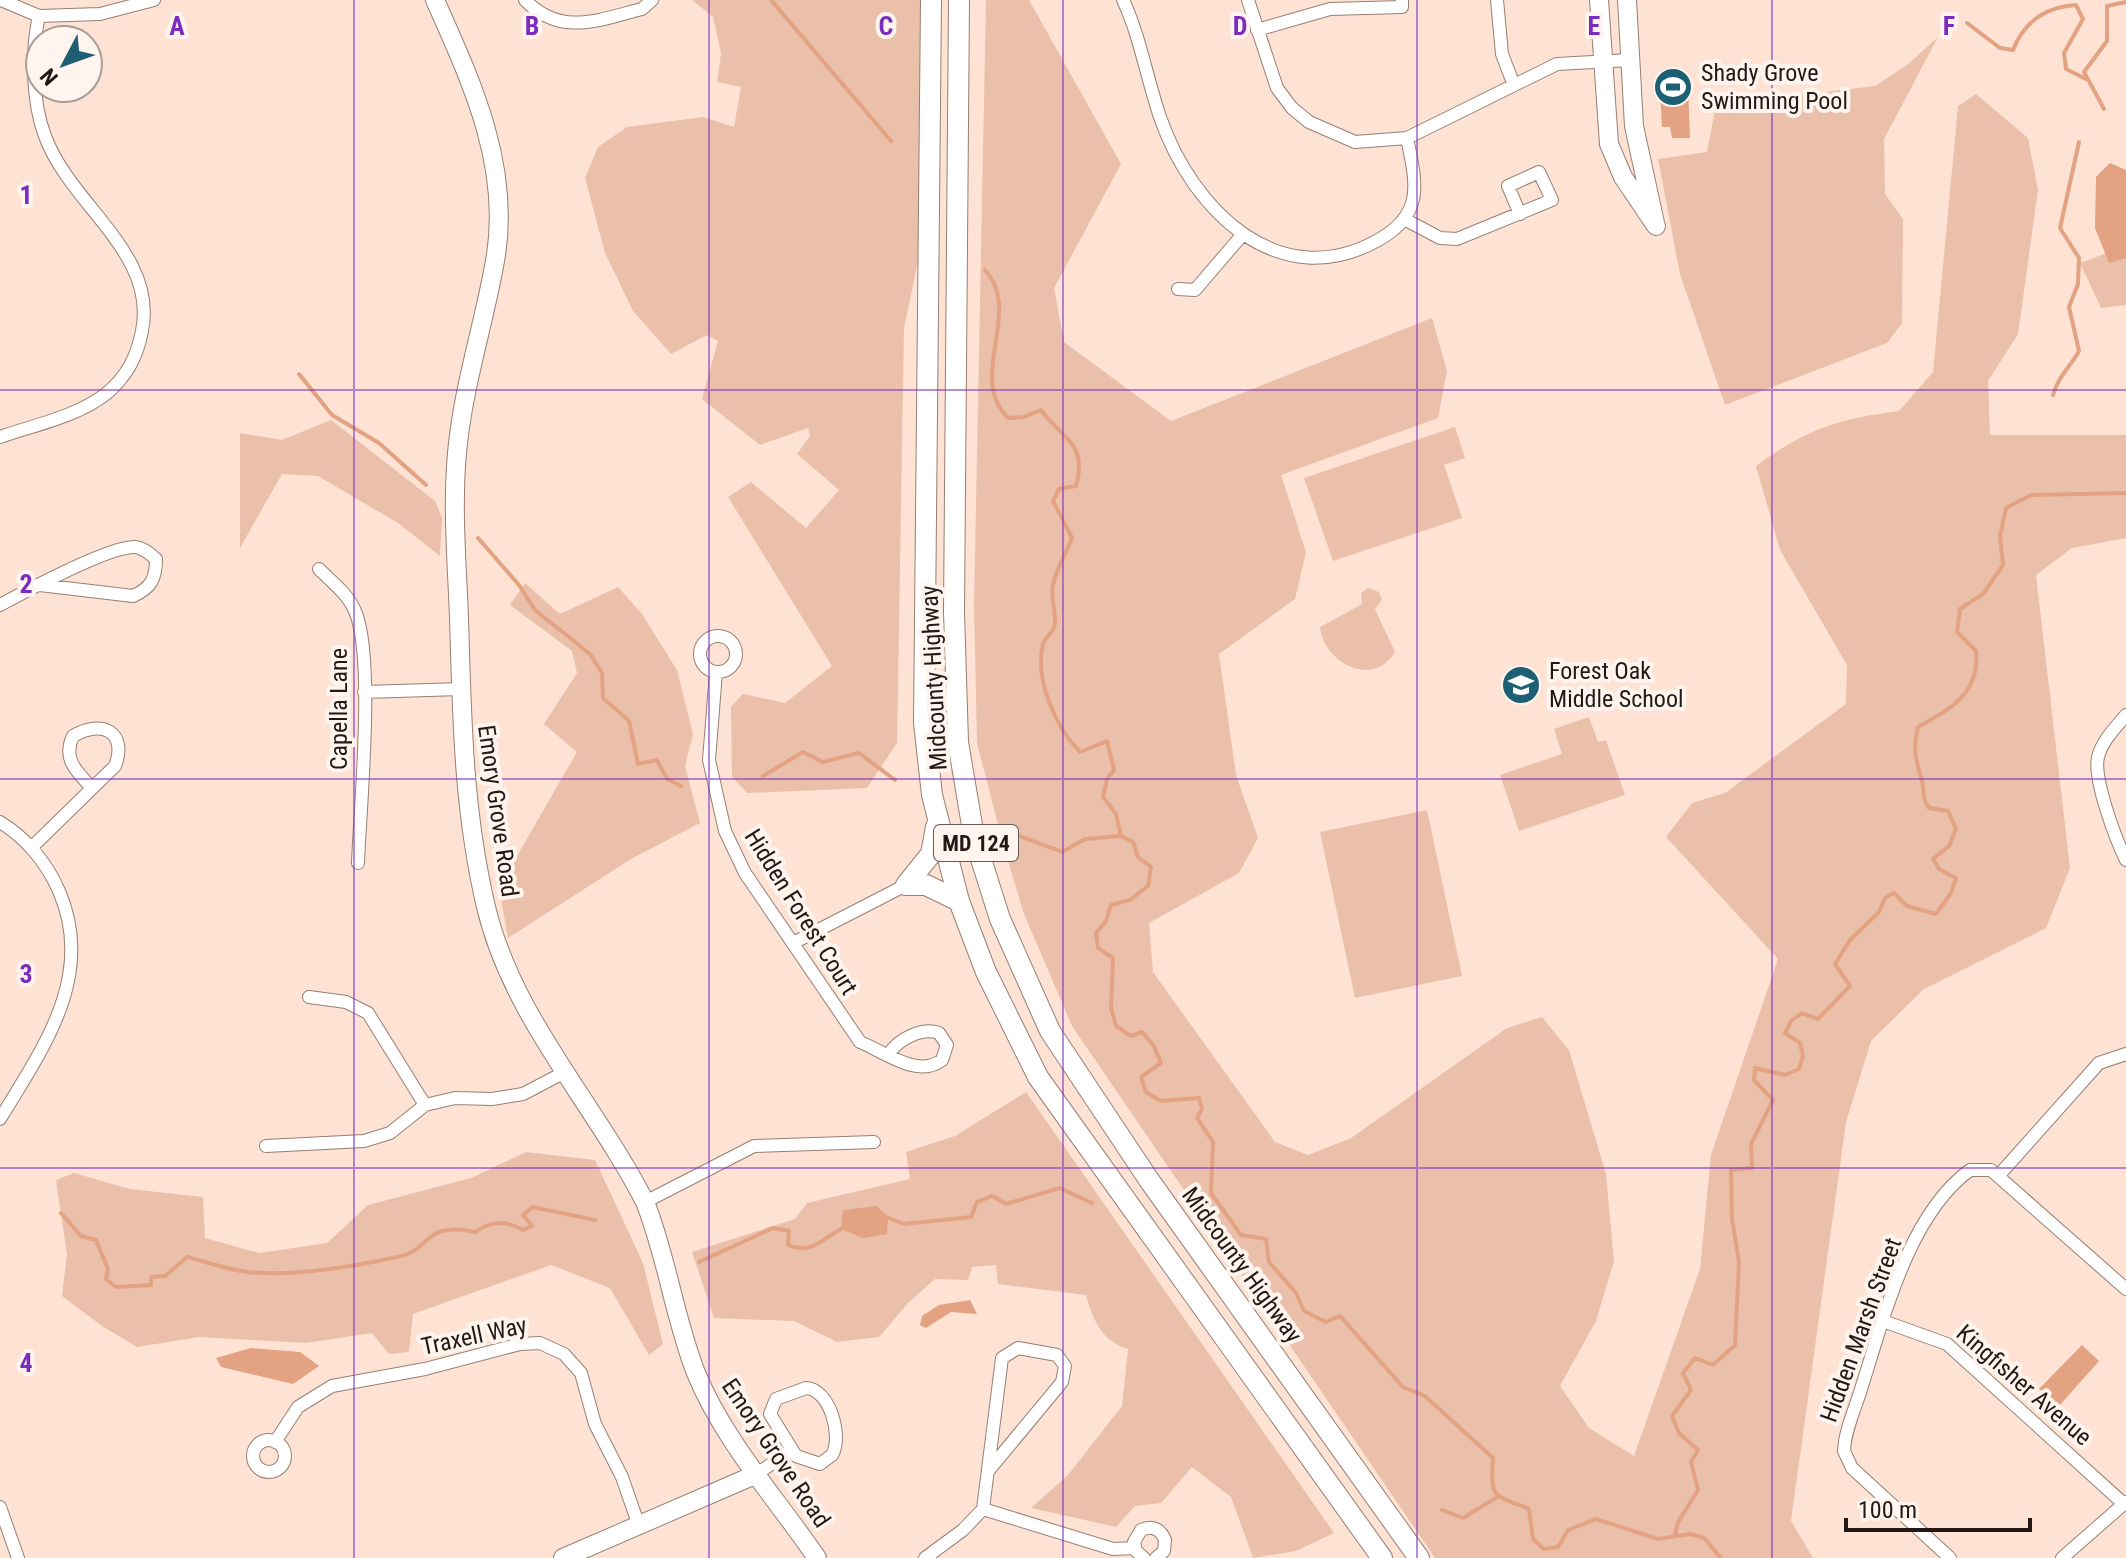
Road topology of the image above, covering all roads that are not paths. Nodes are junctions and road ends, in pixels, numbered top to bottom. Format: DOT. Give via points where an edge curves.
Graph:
graph roads {
  1 [pos="1,0"];
  2 [pos="154,0"];
  3 [pos="435,0"];
  4 [pos="525,0"];
  5 [pos="652,0"];
  6 [pos="931,0"];
  7 [pos="959,0"];
  8 [pos="1123,0"];
  9 [pos="1248,0"];
  10 [pos="1402,0"];
  11 [pos="1497,0"];
  12 [pos="1599,0"];
  13 [pos="1627,0"];
  14 [pos="1370,4"];
  15 [pos="39,16"];
  16 [pos="1257,30"];
  17 [pos="1630,60"];
  18 [pos="1603,62"];
  19 [pos="1513,83"];
  20 [pos="1407,138"];
  21 [pos="1520,214"];
  22 [pos="1406,220"];
  23 [pos="1243,234"];
  24 [pos="1178,289"];
  25 [pos="0,437"];
  26 [pos="319,569"];
  27 [pos="40,585"];
  28 [pos="0,605"];
  29 [pos="716,672"];
  30 [pos="461,689"];
  31 [pos="364,692"];
  32 [pos="2126,715"];
  33 [pos="92,788"];
  34 [pos="937,819"];
  35 [pos="0,822"];
  36 [pos="31,848"];
  37 [pos="2126,860"];
  38 [pos="358,863"];
  39 [pos="906,885"];
  40 [pos="959,901"];
  41 [pos="793,943"];
  42 [pos="309,997"];
  43 [pos="889,1054"];
  44 [pos="2126,1054"];
  45 [pos="565,1072"];
  46 [pos="425,1105"];
  47 [pos="0,1119"];
  48 [pos="874,1142"];
  49 [pos="266,1146"];
  50 [pos="2000,1174"];
  51 [pos="645,1202"];
  52 [pos="2126,1289"];
  53 [pos="1883,1321"];
  54 [pos="275,1442"];
  55 [pos="791,1450"];
  56 [pos="989,1470"];
  57 [pos="757,1474"];
  58 [pos="2125,1503"];
  59 [pos="0,1507"];
  60 [pos="983,1509"];
  61 [pos="639,1526"];
  62 [pos="1139,1553"];
  63 [pos="18,1558"];
  64 [pos="563,1558"];
  65 [pos="817,1558"];
  66 [pos="925,1558"];
  67 [pos="1156,1558"];
  68 [pos="1382,1558"];
  69 [pos="1419,1558"];
  70 [pos="1950,1558"];
  71 [pos="2062,1558"];
  1 -- 15 [label="street"];
  2 -- 15 [label="street" via="100,14"];
  3 -- 30 [label="street, Emory Grove Road" via="476,93 493,152 498,198 496,252 456,457"];
  4 -- 5 [label="street" via="538,13 563,24 642,9"];
  6 -- 34 [label="main road, Midcounty Highway / MD 124" via="924,723"];
  7 -- 69 [label="main road, Midcounty Highway / MD 124" via="954,612 958,742 974,837 1000,919 1050,1031 1149,1180"];
  8 -- 23 [label="street" via="1173,150 1217,211"];
  9 -- 16 [label="street"];
  10 -- 14 [label="street" via="1402,7"];
  11 -- 19 [label="street" via="1502,54"];
  12 -- 18 [label="street"];
  13 -- 17 [label="street"];
  14 -- 16 [label="street" via="1330,9"];
  15 -- 25 [label="street" via="37,90 45,138 67,178 134,266 146,312 138,353 106,394"];
  16 -- 20 [label="street" via="1277,88 1309,122 1355,142"];
  17 -- 18 [label="street"];
  17 -- 18 [label="street" via="1634,126 1656,226 1623,177 1609,144"];
  18 -- 19 [label="street" via="1557,64"];
  19 -- 20 [label="street"];
  20 -- 22 [label="street" via="1415,189"];
  21 -- 22 [label="street" via="1457,239 1440,238"];
  22 -- 23 [label="street" via="1362,249 1328,260 1274,252"];
  23 -- 24 [label="street" via="1195,290"];
  26 -- 31 [label="street, Capella Lane" via="356,612"];
  27 -- 27 [label="street" via="133,596 153,581 156,559 133,547"];
  27 -- 28 [label="street"];
  29 -- 41 [label="street, Hidden Forest Court" via="709,760 717,805 745,873"];
  30 -- 31 [label="street"];
  30 -- 45 [label="street, Emory Grove Road" via="462,759 487,911 521,995"];
  31 -- 38 [label="street, Capella Lane"];
  32 -- 37 [label="street" via="2097,762"];
  33 -- 33 [label="street" via="120,754 119,742 98,727 73,736 68,746 74,769"];
  33 -- 36 [label="street"];
  34 -- 39 [label="main road" via="931,854"];
  34 -- 40 [label="main road, Midcounty Highway / MD 124"];
  35 -- 36 [label="street"];
  36 -- 47 [label="street" via="51,871 68,910 73,946 70,983 59,1017"];
  39 -- 40 [label="main road" via="926,885"];
  39 -- 41 [label="street"];
  40 -- 68 [label="main road, Midcounty Highway / MD 124" via="986,972 1038,1077"];
  41 -- 43 [label="street, Hidden Forest Court" via="856,1038"];
  42 -- 46 [label="street" via="346,1002 368,1013"];
  44 -- 50 [label="street" via="2099,1063"];
  45 -- 46 [label="street" via="523,1094"];
  45 -- 51 [label="street, Emory Grove Road"];
  46 -- 49 [label="street" via="390,1133 364,1141"];
  48 -- 51 [label="street" via="754,1146"];
  50 -- 52 [label="street"];
  50 -- 53 [label="street, Hidden Marsh Street" via="1970,1170 1938,1201"];
  51 -- 57 [label="street, Emory Grove Road" via="696,1372 723,1425"];
  53 -- 58 [label="street, Kingfisher Avenue" via="1947,1344"];
  53 -- 70 [label="street, Hidden Marsh Street" via="1844,1443 1845,1457"];
  54 -- 61 [label="street, Traxell Way" via="298,1407 332,1386 520,1344 547,1345 583,1377 597,1430 622,1477"];
  55 -- 55 [label="street" via="816,1464 835,1450 826,1402 816,1389 784,1394 772,1405 772,1419"];
  55 -- 57 [label="street"];
  56 -- 56 [label="street" via="1000,1362 1018,1348 1057,1355 1065,1366 1062,1382"];
  56 -- 60 [label="street"];
  57 -- 61 [label="street"];
  57 -- 65 [label="street, Emory Grove Road"];
  58 -- 71 [label="street"];
  59 -- 63 [label="street"];
  60 -- 62 [label="street"];
  60 -- 66 [label="street"];
  61 -- 64 [label="street"];
  62 -- 67 [label="street" via="1135,1537 1141,1530 1159,1530 1166,1544"];
}
